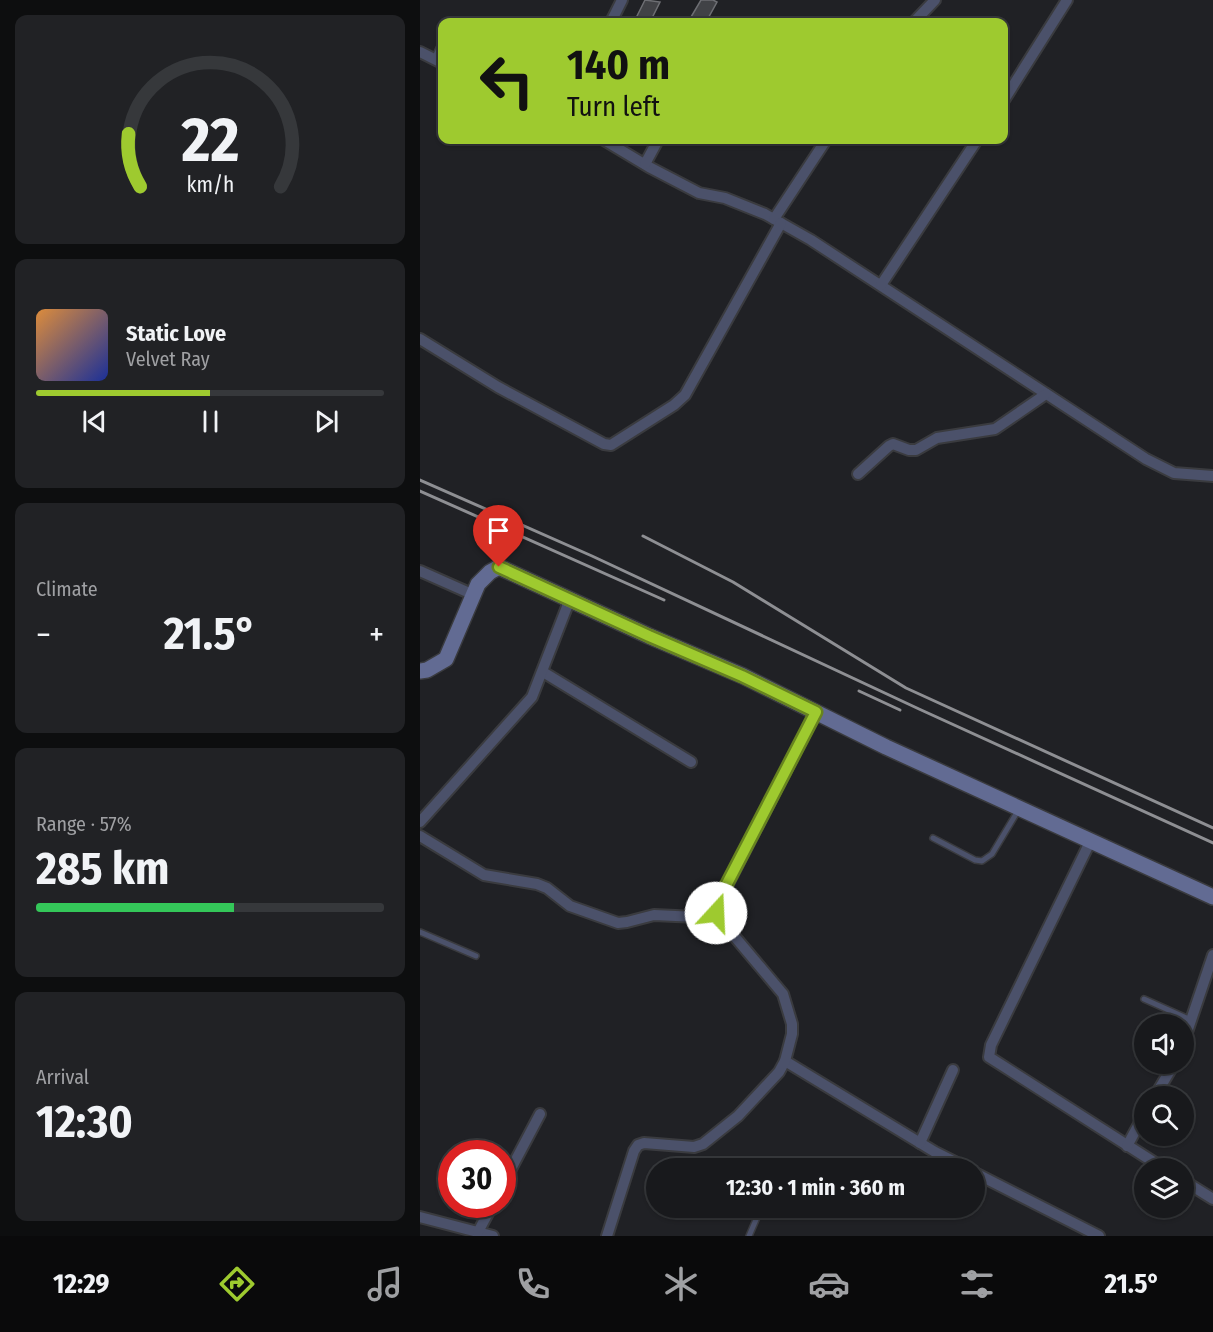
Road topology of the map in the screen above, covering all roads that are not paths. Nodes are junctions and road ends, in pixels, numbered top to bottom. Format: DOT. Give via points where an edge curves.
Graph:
graph roads {
  1 [pos="622,0"];
  2 [pos="935,0"];
  3 [pos="1067,0"];
  4 [pos="613,18"];
  5 [pos="919,18"];
  6 [pos="420,52"];
  7 [pos="438,61"];
  8 [pos="1008,94"];
  9 [pos="611,144"];
  10 [pos="656,144"];
  11 [pos="824,144"];
  12 [pos="974,144"];
  13 [pos="645,165"];
  14 [pos="777,221"];
  15 [pos="881,285"];
  16 [pos="420,339"];
  17 [pos="1047,394"];
  18 [pos="858,474"];
  19 [pos="1213,476"];
  20 [pos="420,571"];
  21 [pos="474,595"];
  22 [pos="570,599"];
  23 [pos="420,671"];
  24 [pos="543,672"];
  25 [pos="816,712"];
  26 [pos="692,762"];
  27 [pos="1020,808"];
  28 [pos="420,822"];
  29 [pos="420,836"];
  30 [pos="933,838"];
  31 [pos="1091,840"];
  32 [pos="1213,897"];
  33 [pos="719,918"];
  34 [pos="420,932"];
  35 [pos="1213,955"];
  36 [pos="476,956"];
  37 [pos="1144,999"];
  38 [pos="1178,1014"];
  39 [pos="1193,1014"];
  40 [pos="785,1061"];
  41 [pos="953,1070"];
  42 [pos="540,1114"];
  43 [pos="1134,1133"];
  44 [pos="920,1143"];
  45 [pos="1127,1146"];
  46 [pos="948,1158"];
  47 [pos="1147,1158"];
  48 [pos="516,1159"];
  49 [pos="985,1178"];
  50 [pos="1194,1187"];
  51 [pos="1213,1199"];
  52 [pos="420,1216"];
  53 [pos="486,1218"];
  54 [pos="757,1218"];
  55 [pos="478,1232"];
  56 [pos="494,1236"];
  57 [pos="607,1236"];
  58 [pos="749,1236"];
  59 [pos="1099,1236"];
  1 -- 4 [label="street"];
  2 -- 5 [label="street"];
  3 -- 8 [label="street"];
  6 -- 7 [label="street"];
  9 -- 13 [label="street"];
  10 -- 13 [label="street"];
  11 -- 14 [label="street"];
  12 -- 15 [label="street"];
  13 -- 14 [label="street" via="699,193 725,198"];
  14 -- 15 [label="street"];
  14 -- 16 [label="street" via="685,395 611,445 498,387"];
  15 -- 17 [label="street"];
  17 -- 18 [label="street" via="995,429 937,438 916,450 893,444"];
  17 -- 19 [label="street" via="1174,473"];
  20 -- 21 [label="street"];
  21 -- 22 [label="street" via="478,584 499,567"];
  21 -- 23 [label="street" via="446,659"];
  22 -- 24 [label="street"];
  22 -- 25 [label="street"];
  24 -- 26 [label="street"];
  24 -- 28 [label="street" via="532,697"];
  25 -- 27 [label="street"];
  25 -- 33 [label="street" via="718,901"];
  27 -- 30 [label="lane" via="992,854 982,861"];
  27 -- 31 [label="street"];
  29 -- 33 [label="street" via="484,875 537,884 575,909 618,923 654,915"];
  31 -- 32 [label="street"];
  31 -- 45 [label="street" via="996,1035 989,1057"];
  33 -- 40 [label="street" via="783,994 792,1024"];
  34 -- 36 [label="lane"];
  35 -- 39 [label="street"];
  37 -- 38 [label="lane"];
  40 -- 44 [label="street"];
  40 -- 57 [label="street" via="780,1072 738,1116 703,1144 638,1145"];
  41 -- 44 [label="street"];
  42 -- 48 [label="street"];
  43 -- 45 [label="street"];
  44 -- 46 [label="street"];
  45 -- 47 [label="street"];
  49 -- 59 [label="street"];
  50 -- 51 [label="street"];
  52 -- 55 [label="street"];
  53 -- 55 [label="street"];
  54 -- 58 [label="lane"];
  55 -- 56 [label="street"];
}
